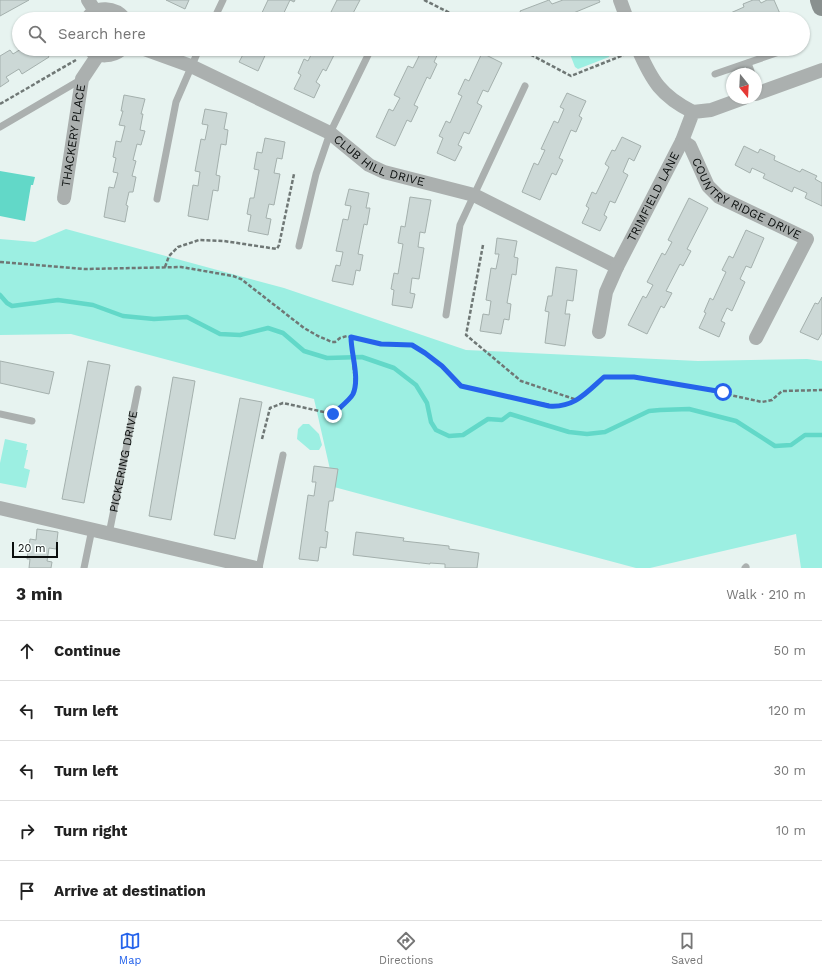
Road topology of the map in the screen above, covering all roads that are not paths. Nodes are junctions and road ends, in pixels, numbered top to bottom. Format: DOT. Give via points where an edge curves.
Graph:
graph roads {
  1 [pos="223,0"];
  2 [pos="620,0"];
  3 [pos="820,0"];
  4 [pos="822,6"];
  5 [pos="90,10"];
  6 [pos="117,12"];
  7 [pos="217,12"];
  8 [pos="624,12"];
  9 [pos="92,56"];
  10 [pos="163,56"];
  11 [pos="196,56"];
  12 [pos="368,56"];
  13 [pos="639,56"];
  14 [pos="768,56"];
  15 [pos="748,63"];
  16 [pos="191,66"];
  17 [pos="750,68"];
  18 [pos="822,70"];
  19 [pos="715,74"];
  20 [pos="82,79"];
  21 [pos="525,86"];
  22 [pos="762,89"];
  23 [pos="728,104"];
  24 [pos="693,112"];
  25 [pos="0,127"];
  26 [pos="330,133"];
  27 [pos="682,141"];
  28 [pos="474,195"];
  29 [pos="64,198"];
  30 [pos="157,199"];
  31 [pos="299,246"];
  32 [pos="617,267"];
  33 [pos="446,315"];
  34 [pos="599,332"];
  35 [pos="756,338"];
  36 [pos="138,389"];
  37 [pos="0,414"];
  38 [pos="32,421"];
  39 [pos="283,455"];
  40 [pos="0,508"];
  41 [pos="92,529"];
  42 [pos="109,534"];
  43 [pos="84,568"];
  44 [pos="257,568"];
  1 -- 7 [label="lane"];
  2 -- 8 [label="street"];
  3 -- 4 [label="main road"];
  5 -- 6 [label="street" via="109,9"];
  9 -- 20 [label="street, THACKERY PLACE"];
  10 -- 16 [label="street, CLUB HILL DRIVE"];
  11 -- 16 [label="lane"];
  12 -- 26 [label="lane"];
  13 -- 24 [label="street" via="664,94"];
  14 -- 15 [label="lane"];
  15 -- 17 [label="lane"];
  15 -- 19 [label="lane"];
  16 -- 26 [label="street, CLUB HILL DRIVE"];
  16 -- 30 [label="lane" via="176,102"];
  18 -- 22 [label="street"];
  20 -- 25 [label="lane"];
  20 -- 29 [label="street, THACKERY PLACE"];
  21 -- 28 [label="lane"];
  23 -- 24 [label="street" via="711,110"];
  24 -- 27 [label="street, TRIMFIELD LANE"];
  26 -- 28 [label="street, CLUB HILL DRIVE" via="369,165 384,172"];
  26 -- 31 [label="lane" via="316,174"];
  27 -- 32 [label="street, TRIMFIELD LANE"];
  27 -- 35 [label="street, COUNTRY RIDGE DRIVE" via="690,146 708,186 719,197 806,239"];
  28 -- 32 [label="street, CLUB HILL DRIVE"];
  28 -- 33 [label="lane" via="460,225"];
  32 -- 34 [label="street, TRIMFIELD LANE" via="606,292"];
  36 -- 42 [label="lane, PICKERING DRIVE"];
  37 -- 38 [label="lane"];
  39 -- 44 [label="lane"];
  40 -- 41 [label="street"];
  41 -- 42 [label="street"];
  41 -- 43 [label="lane"];
  42 -- 44 [label="street"];
}
